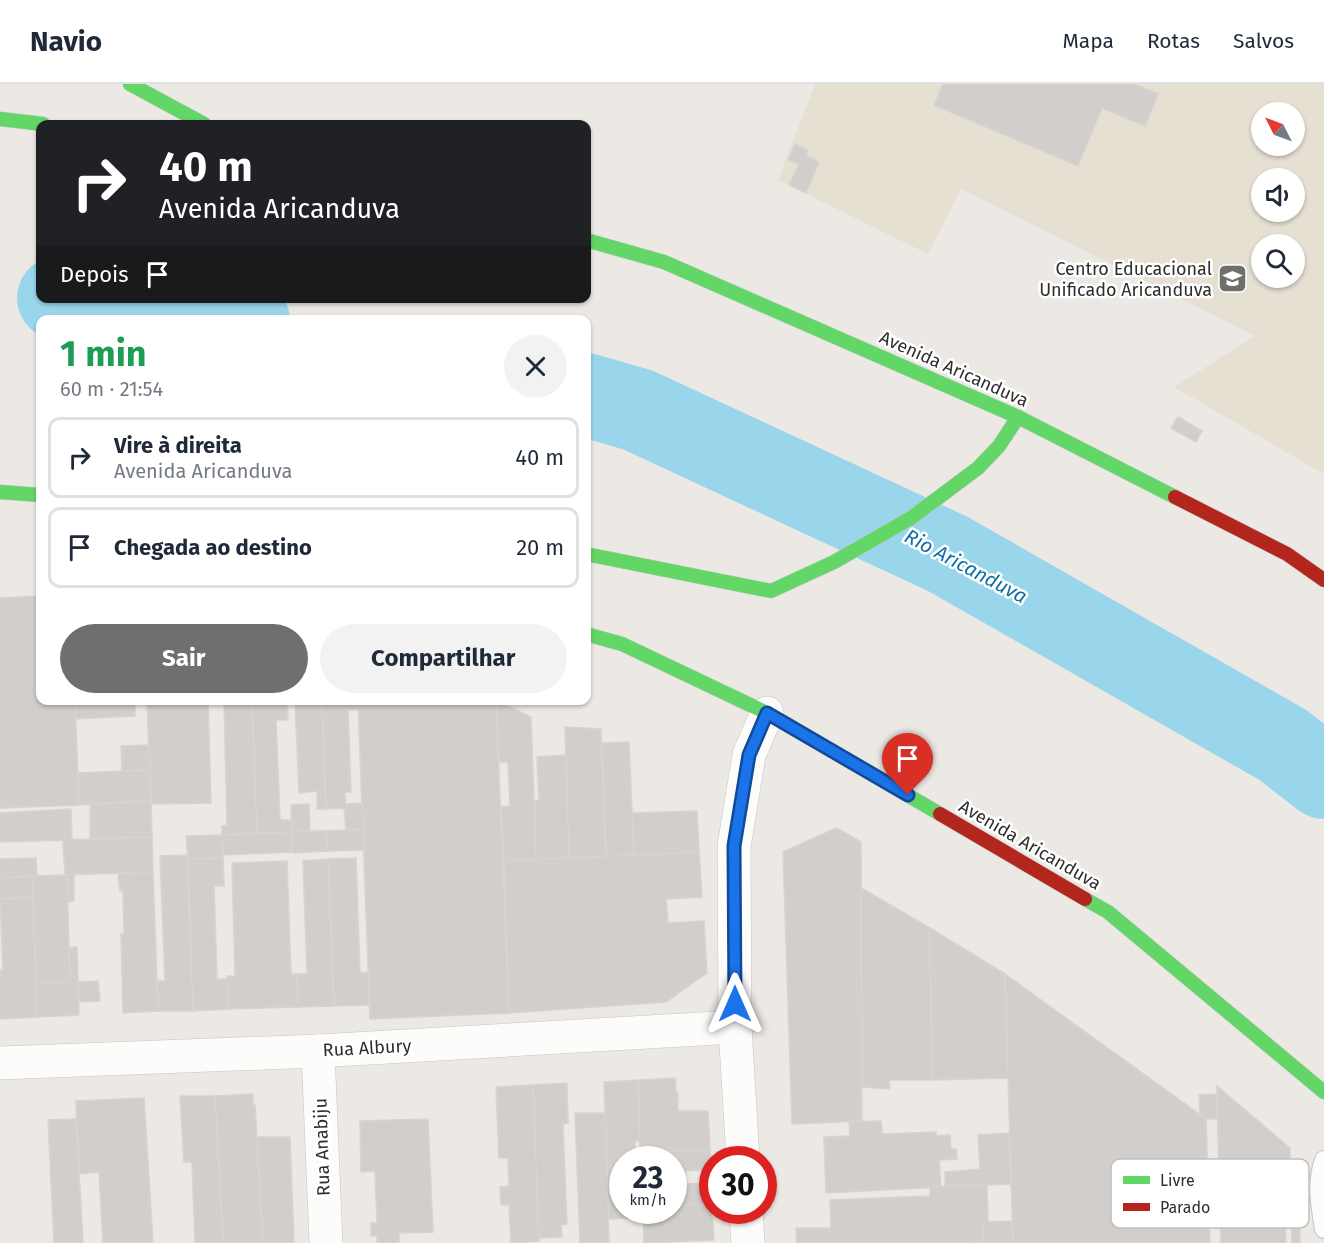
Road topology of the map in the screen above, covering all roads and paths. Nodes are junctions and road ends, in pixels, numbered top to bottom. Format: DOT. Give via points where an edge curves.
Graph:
graph roads {
  1 [pos="130,84"];
  2 [pos="0,119"];
  3 [pos="197,120"];
  4 [pos="36,123"];
  5 [pos="591,241"];
  6 [pos="1018,417"];
  7 [pos="0,492"];
  8 [pos="36,495"];
  9 [pos="591,555"];
  10 [pos="1324,580"];
  11 [pos="591,635"];
  12 [pos="767,713"];
  13 [pos="735,1027"];
  14 [pos="318,1051"];
  15 [pos="0,1063"];
  16 [pos="1324,1092"];
  17 [pos="742,1146"];
  18 [pos="1324,1160"];
  19 [pos="747,1224"];
  20 [pos="1324,1229"];
  21 [pos="326,1243"];
  22 [pos="748,1243"];
  1 -- 3 [label="highway"];
  2 -- 4 [label="highway"];
  5 -- 6 [label="highway, Avenida Aricanduva" via="664,262"];
  6 -- 9 [label="highway" via="978,468 910,518 834,562 771,591"];
  6 -- 10 [label="highway, Avenida Aricanduva" via="1287,554"];
  7 -- 8 [label="highway"];
  11 -- 12 [label="highway, Avenida Aricanduva" via="622,644"];
  12 -- 13 [label="street" via="749,755 734,846"];
  12 -- 16 [label="highway, Avenida Aricanduva" via="1108,912"];
  13 -- 14 [label="street, Rua Albury"];
  13 -- 17 [label="street"];
  14 -- 15 [label="street, Rua Albury"];
  14 -- 21 [label="street, Rua Anabiju"];
  18 -- 20 [label="lane" via="1319,1174"];
  19 -- 22 [label="street"];
}
